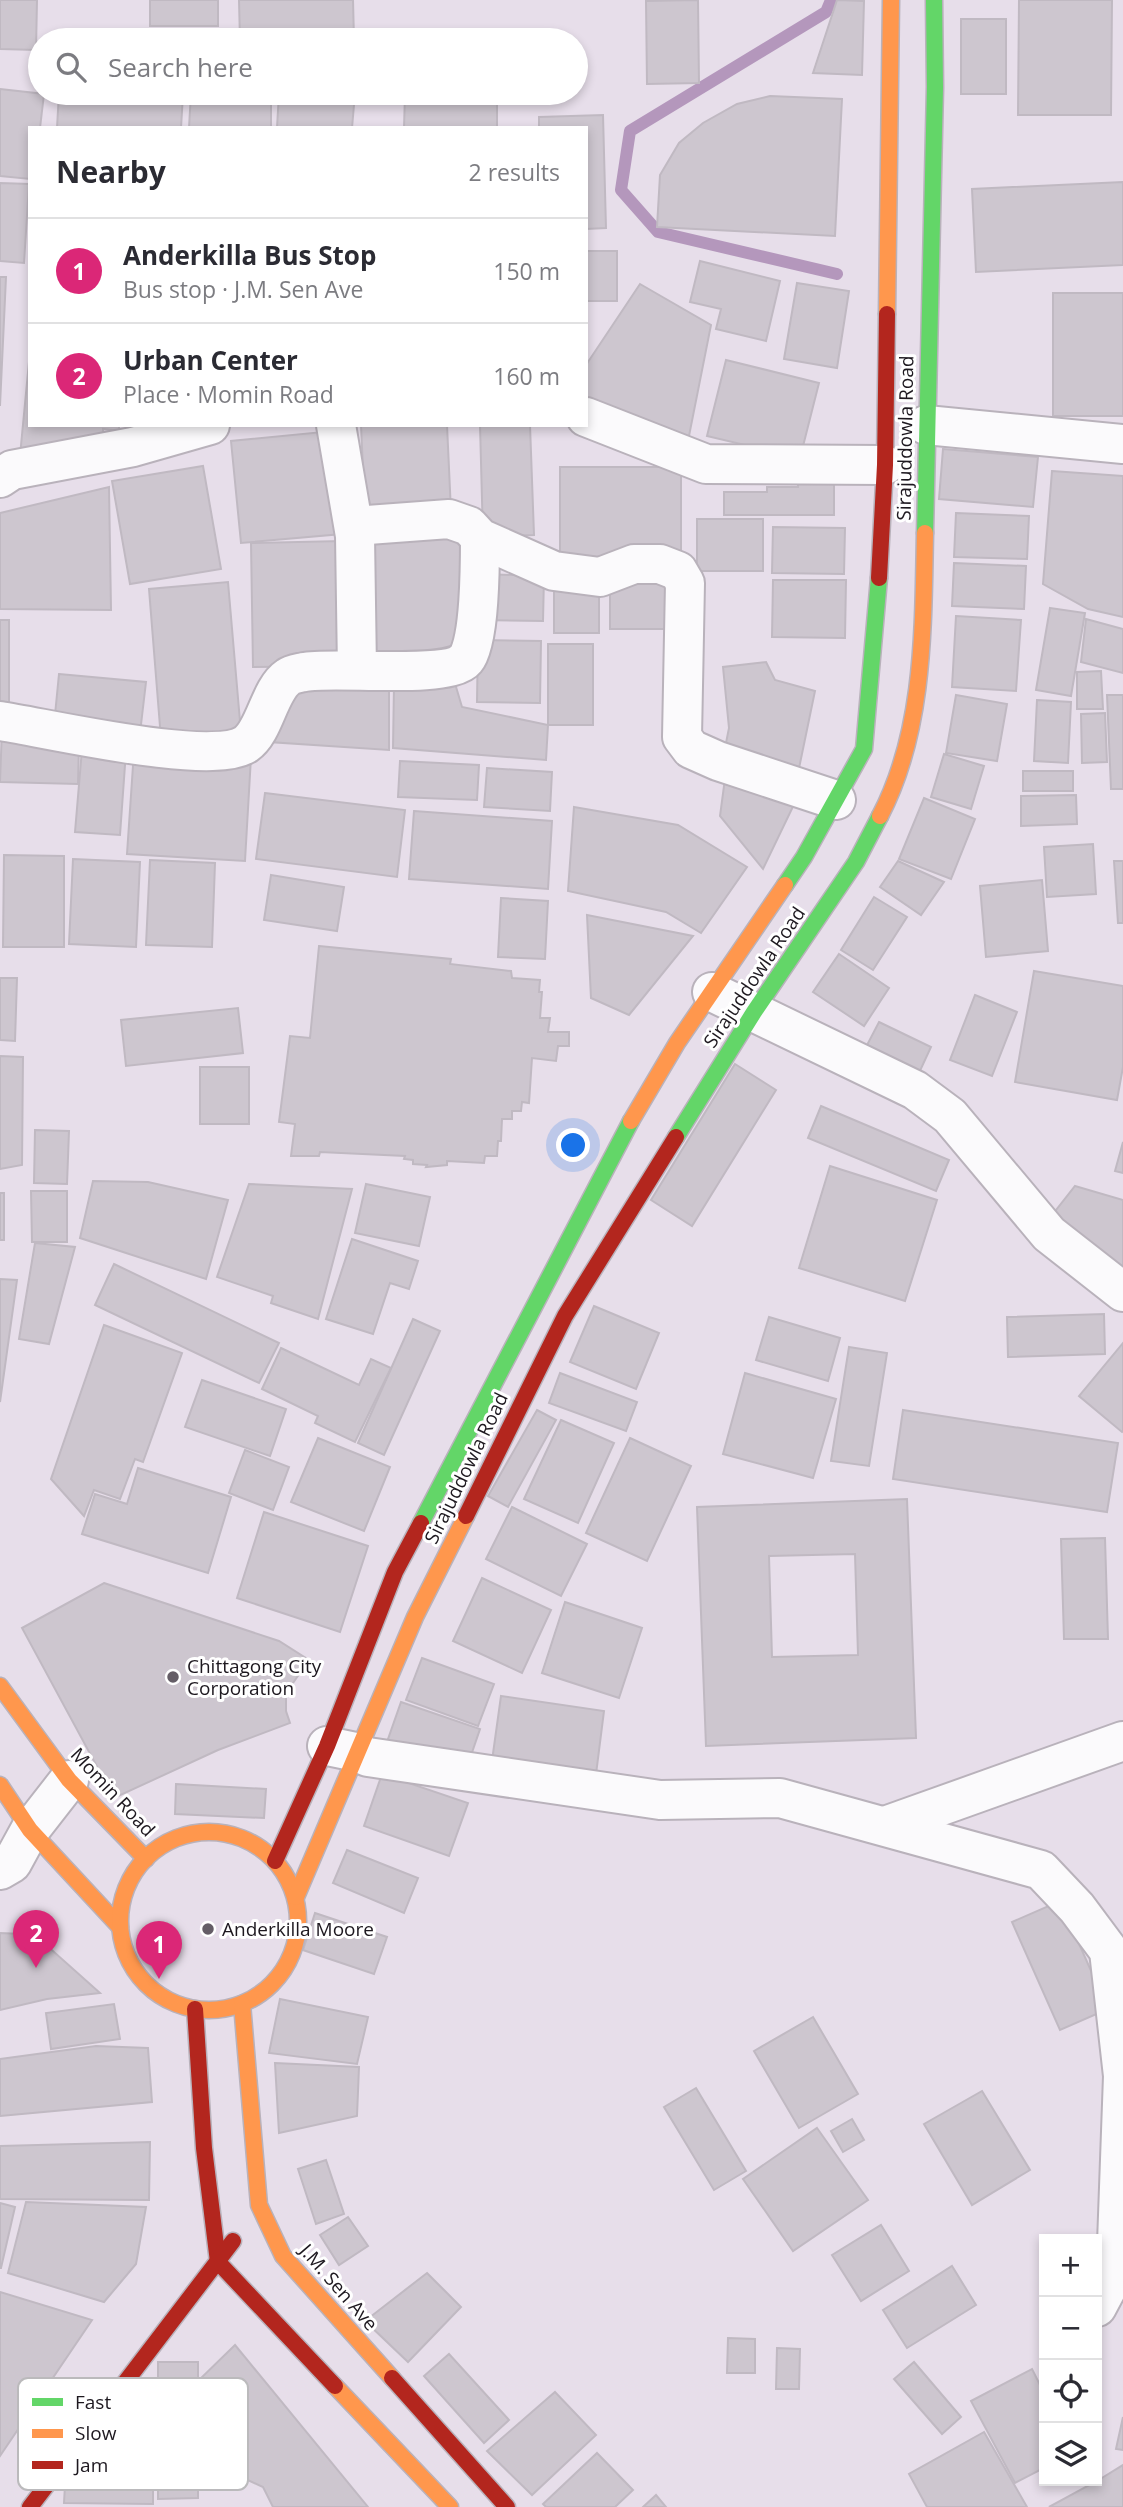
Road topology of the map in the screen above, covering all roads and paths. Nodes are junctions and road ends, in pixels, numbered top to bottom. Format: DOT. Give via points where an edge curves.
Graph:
graph roads {
  1 [pos="891,0"];
  2 [pos="934,0"];
  3 [pos="588,418"];
  4 [pos="926,425"];
  5 [pos="196,427"];
  6 [pos="336,427"];
  7 [pos="134,436"];
  8 [pos="1123,444"];
  9 [pos="884,465"];
  10 [pos="0,478"];
  11 [pos="354,526"];
  12 [pos="480,538"];
  13 [pos="357,670"];
  14 [pos="0,722"];
  15 [pos="836,800"];
  16 [pos="712,992"];
  17 [pos="754,1012"];
  18 [pos="1123,1292"];
  19 [pos="0,1686"];
  20 [pos="1123,1741"];
  21 [pos="342,1749"];
  22 [pos="69,1780"];
  23 [pos="0,1785"];
  24 [pos="885,1826"];
  25 [pos="30,1830"];
  26 [pos="146,1859"];
  27 [pos="275,1861"];
  28 [pos="0,1870"];
  29 [pos="296,1896"];
  30 [pos="120,1927"];
  31 [pos="242,2004"];
  32 [pos="195,2009"];
  33 [pos="259,2205"];
  34 [pos="218,2262"];
  35 [pos="1102,2297"];
  36 [pos="129,2378"];
  37 [pos="43,2490"];
  38 [pos="30,2507"];
  39 [pos="450,2507"];
  40 [pos="507,2507"];
  1 -- 9 [label="main road, Sirajuddowla Road"];
  2 -- 4 [label="main road, Sirajuddowla Road"];
  3 -- 9 [label="street" via="706,464"];
  4 -- 8 [label="street"];
  4 -- 17 [label="main road, Sirajuddowla Road" via="918,687 904,755 886,805 856,862"];
  5 -- 7 [label="street"];
  6 -- 11 [label="street"];
  7 -- 10 [label="street" via="12,470"];
  9 -- 15 [label="main road, Sirajuddowla Road" via="864,749"];
  11 -- 12 [label="street" via="449,519 470,526"];
  11 -- 13 [label="street"];
  12 -- 13 [label="street" via="480,580 467,659 456,666 429,670"];
  12 -- 15 [label="street" via="554,571 580,576 600,577 634,564 660,564 678,571 685,583 682,737 691,749 718,761"];
  13 -- 14 [label="street" via="305,671 288,676 250,742 236,750 108,742"];
  15 -- 16 [label="main road, Sirajuddowla Road" via="804,857"];
  16 -- 17 [label="street"];
  16 -- 21 [label="main road, Sirajuddowla Road" via="636,1111 395,1572"];
  17 -- 18 [label="street" via="915,1090 950,1116 1049,1234"];
  17 -- 21 [label="main road, Sirajuddowla Road" via="565,1316 415,1617"];
  19 -- 22 [label="main road, Momin Road"];
  20 -- 24 [label="street"];
  21 -- 24 [label="street" via="368,1757 660,1800 780,1798"];
  21 -- 27 [label="main road, Sirajuddowla Road"];
  21 -- 29 [label="main road, Sirajuddowla Road"];
  22 -- 25 [label="street"];
  22 -- 26 [label="main road, Momin Road"];
  23 -- 25 [label="main road"];
  24 -- 35 [label="street" via="1041,1870 1109,1951 1123,2076 1116,2270"];
  25 -- 28 [label="street" via="12,1863"];
  25 -- 30 [label="main road"];
  26 -- 27 [label="main road" via="169,1842 195,1833 224,1833 251,1843"];
  26 -- 30 [label="main road" via="130,1879"];
  27 -- 29 [label="main road"];
  29 -- 31 [label="main road" via="294,1948 283,1971 265,1991"];
  30 -- 32 [label="main road" via="135,1972 152,1990"];
  31 -- 32 [label="main road" via="219,2010"];
  31 -- 33 [label="main road, J.M. Sen Ave"];
  32 -- 34 [label="main road" via="204,2148"];
  33 -- 34 [label="main road"];
  33 -- 40 [label="main road, J.M. Sen Ave" via="283,2256"];
  34 -- 36 [label="main road"];
  34 -- 39 [label="main road"];
  37 -- 38 [label="main road"];
}
